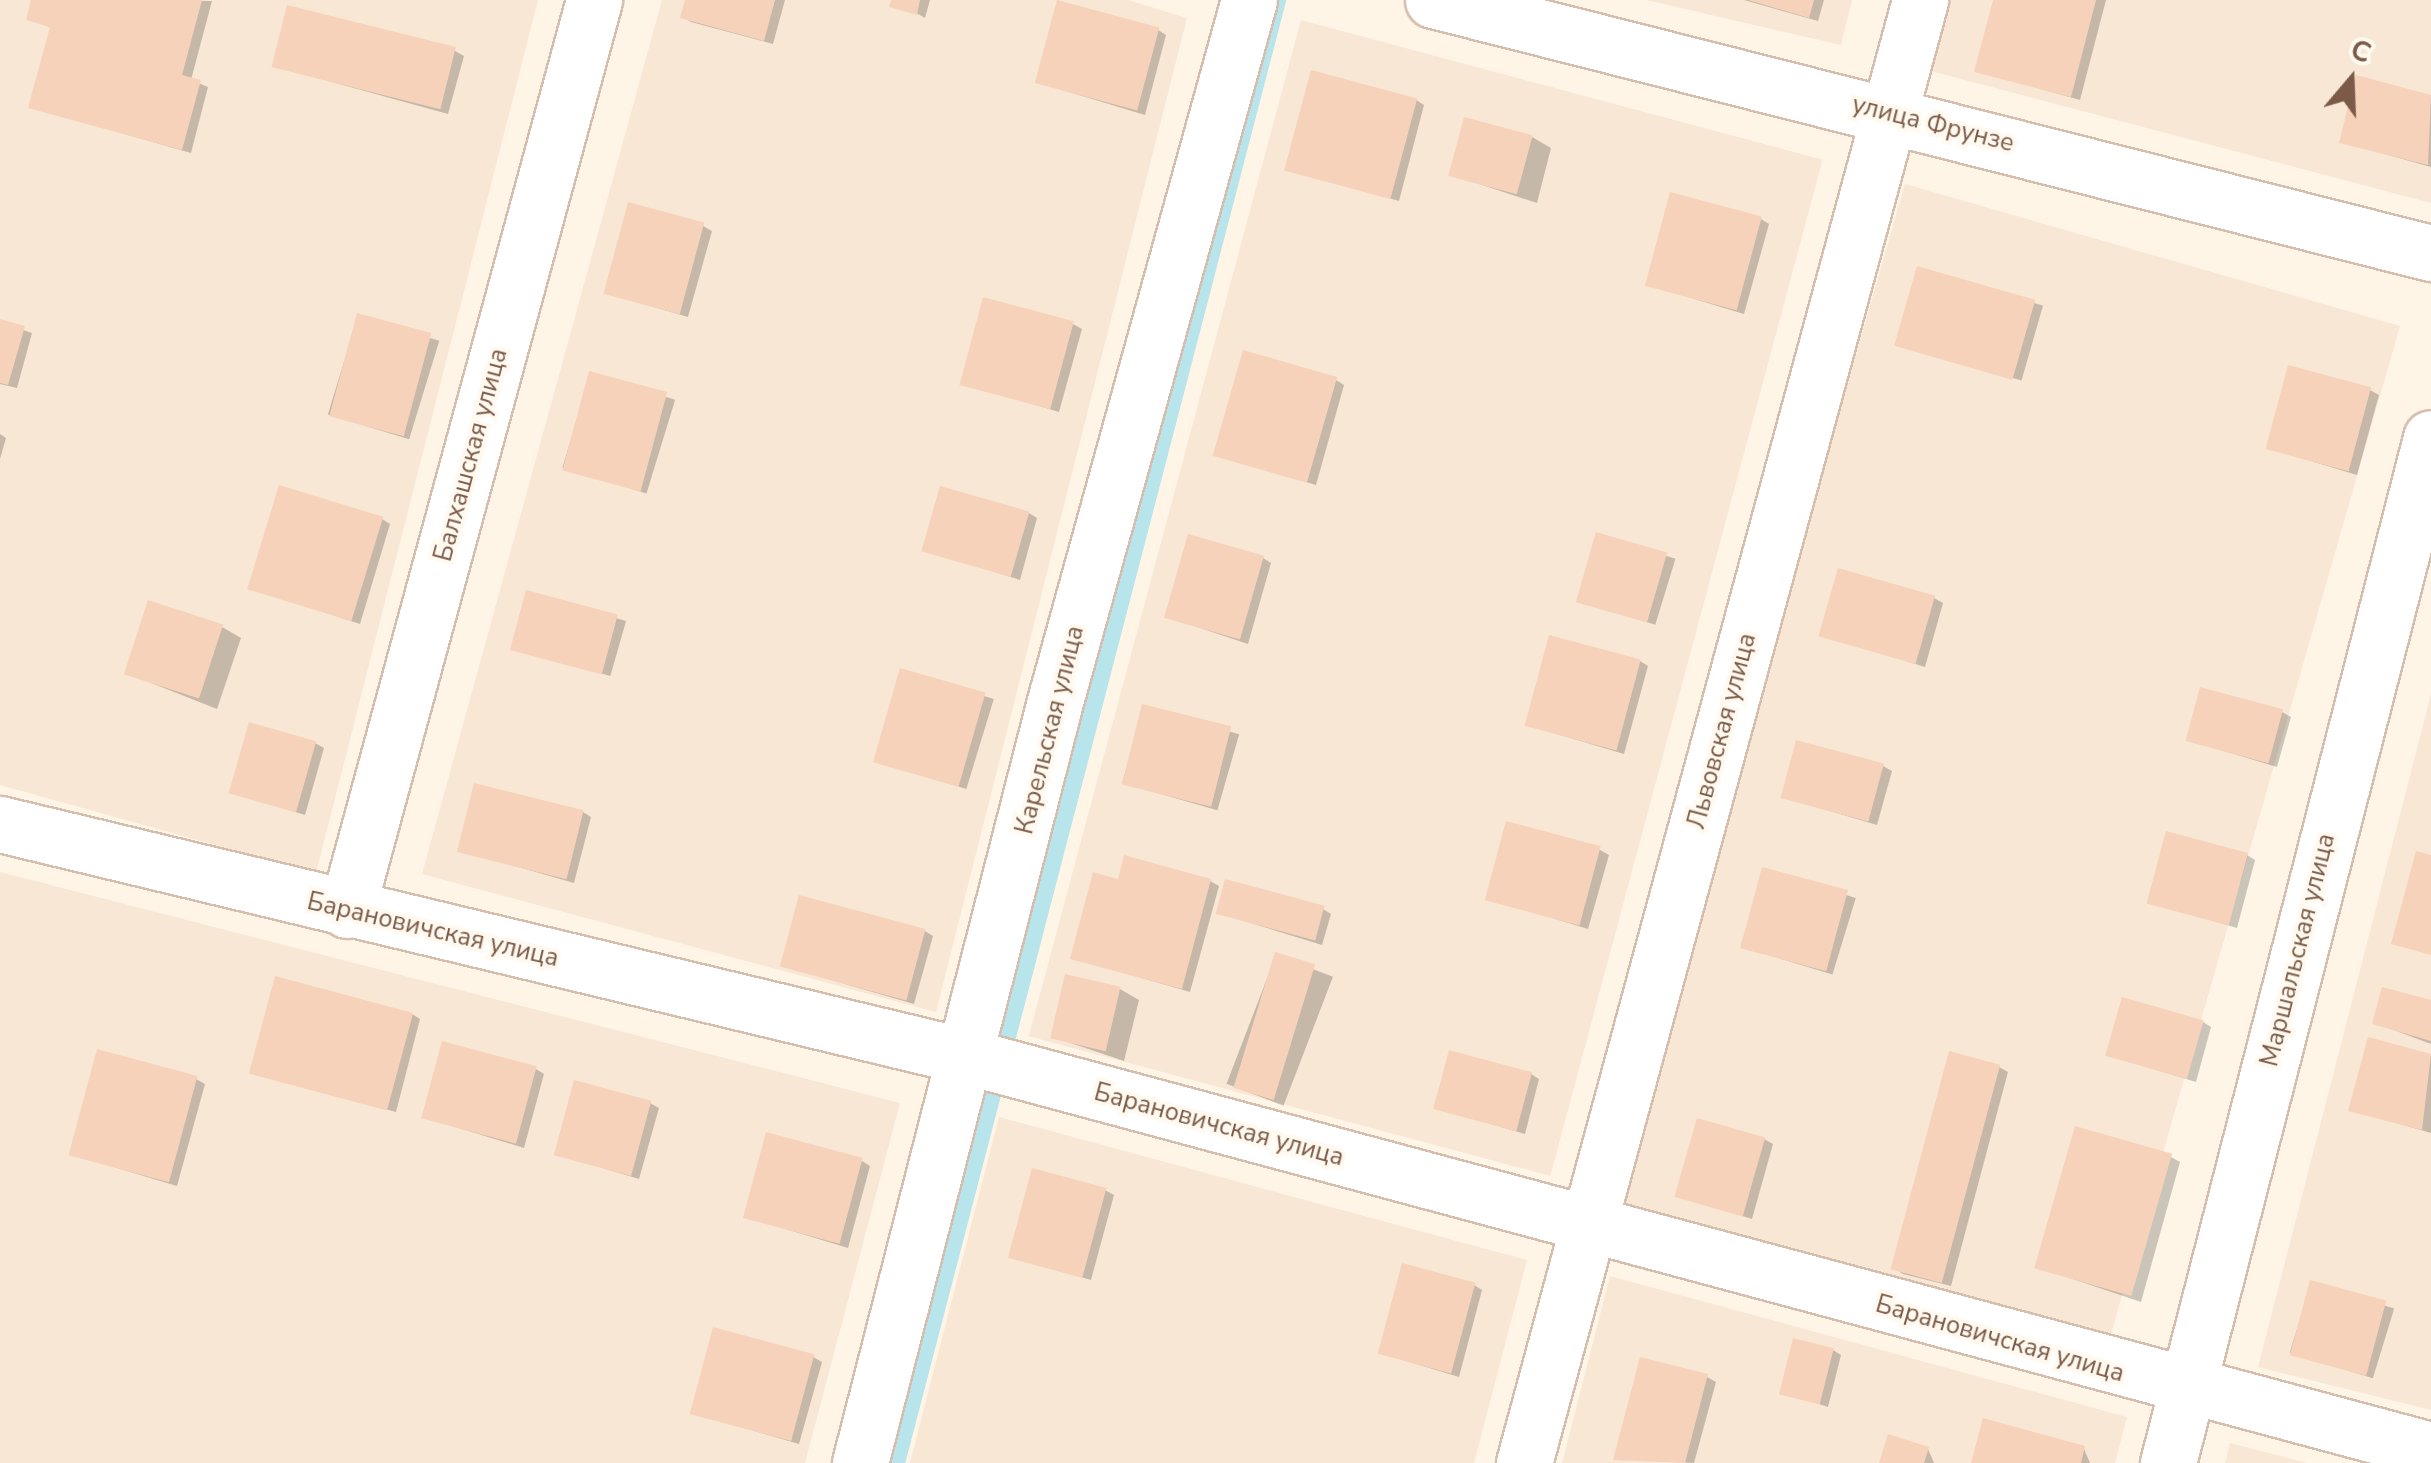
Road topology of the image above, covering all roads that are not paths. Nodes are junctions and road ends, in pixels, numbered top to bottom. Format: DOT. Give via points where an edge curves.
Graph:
graph roads {
  1 [pos="594,0"];
  2 [pos="1249,0"];
  3 [pos="1433,0"];
  4 [pos="1920,0"];
  5 [pos="1892,114"];
  6 [pos="2431,253"];
  7 [pos="2431,438"];
  8 [pos="0,824"];
  9 [pos="348,910"];
  10 [pos="969,1057"];
  11 [pos="1586,1224"];
  12 [pos="2188,1391"];
  13 [pos="2431,1450"];
  14 [pos="860,1463"];
  15 [pos="1524,1463"];
  16 [pos="2168,1463"];
  1 -- 9 [label="street, Балхашская улица"];
  2 -- 10 [label="street, Карельская улица" via="1054,705"];
  3 -- 5 [label="street, улица Фрунзе"];
  4 -- 5 [label="street, Львовская улица"];
  5 -- 6 [label="street, улица Фрунзе"];
  5 -- 11 [label="street, Львовская улица"];
  7 -- 12 [label="street, Маршальская улица"];
  8 -- 9 [label="street, Барановичская улица"];
  9 -- 10 [label="street, Барановичская улица"];
  10 -- 11 [label="street, Барановичская улица"];
  10 -- 14 [label="street, Карельская улица"];
  11 -- 12 [label="street, Барановичская улица"];
  11 -- 15 [label="street, Львовская улица"];
  12 -- 13 [label="street, Барановичская улица"];
  12 -- 16 [label="street, Маршальская улица"];
}
